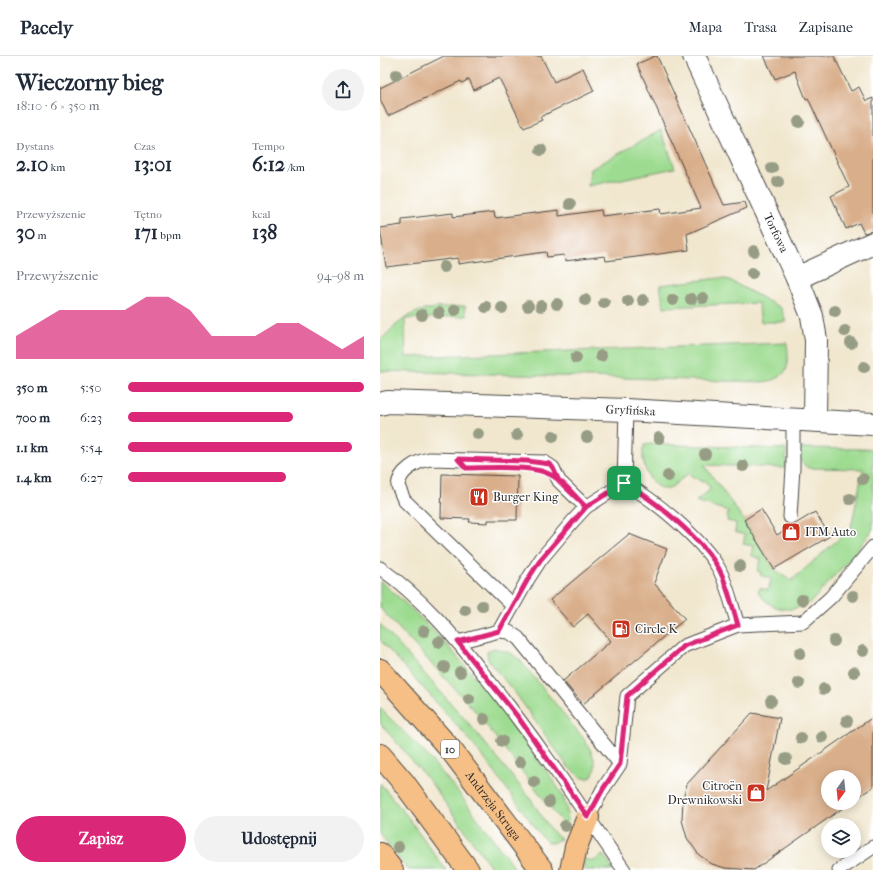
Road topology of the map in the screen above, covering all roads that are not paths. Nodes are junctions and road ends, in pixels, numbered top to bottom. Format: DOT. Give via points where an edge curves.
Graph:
graph roads {
  1 [pos="694,56"];
  2 [pos="873,243"];
  3 [pos="797,278"];
  4 [pos="383,402"];
  5 [pos="626,410"];
  6 [pos="793,419"];
  7 [pos="815,420"];
  8 [pos="873,424"];
  9 [pos="624,483"];
  10 [pos="586,507"];
  11 [pos="790,517"];
  12 [pos="873,547"];
  13 [pos="380,568"];
  14 [pos="513,606"];
  15 [pos="738,625"];
  16 [pos="499,631"];
  17 [pos="458,642"];
  18 [pos="380,670"];
  19 [pos="380,756"];
  20 [pos="620,764"];
  21 [pos="588,817"];
  22 [pos="873,847"];
  23 [pos="380,854"];
  24 [pos="392,870"];
  25 [pos="468,870"];
  26 [pos="542,870"];
  27 [pos="571,870"];
  28 [pos="624,870"];
  29 [pos="839,870"];
  1 -- 3 [label="street, Torfowa"];
  2 -- 3 [label="street"];
  3 -- 7 [label="street, Torfowa" via="812,316 816,340"];
  4 -- 5 [label="street, Gryfińska"];
  5 -- 6 [label="street, Gryfińska"];
  5 -- 9 [label="lane"];
  6 -- 7 [label="street, Gryfińska"];
  6 -- 11 [label="lane"];
  7 -- 8 [label="street, Gryfińska"];
  9 -- 10 [label="lane"];
  9 -- 15 [label="lane" via="635,488 674,519 712,557 720,571"];
  10 -- 14 [label="lane" via="541,559"];
  10 -- 14 [label="lane" via="559,481 553,468 544,462 430,459 414,465 398,482 399,493 404,500"];
  12 -- 15 [label="lane" via="831,597 803,622"];
  13 -- 17 [label="lane" via="414,596"];
  14 -- 16 [label="lane"];
  15 -- 20 [label="lane" via="684,646 627,696"];
  16 -- 17 [label="lane"];
  16 -- 20 [label="lane" via="509,632 518,638"];
  17 -- 21 [label="lane" via="518,717"];
  18 -- 26 [label="main road, Andrzeja Struga / 10" via="451,750"];
  19 -- 25 [label="main road" via="404,783"];
  20 -- 21 [label="lane"];
  21 -- 27 [label="main road" via="576,847"];
  21 -- 28 [label="lane"];
  22 -- 29 [label="lane"];
  23 -- 24 [label="main road"];
}
